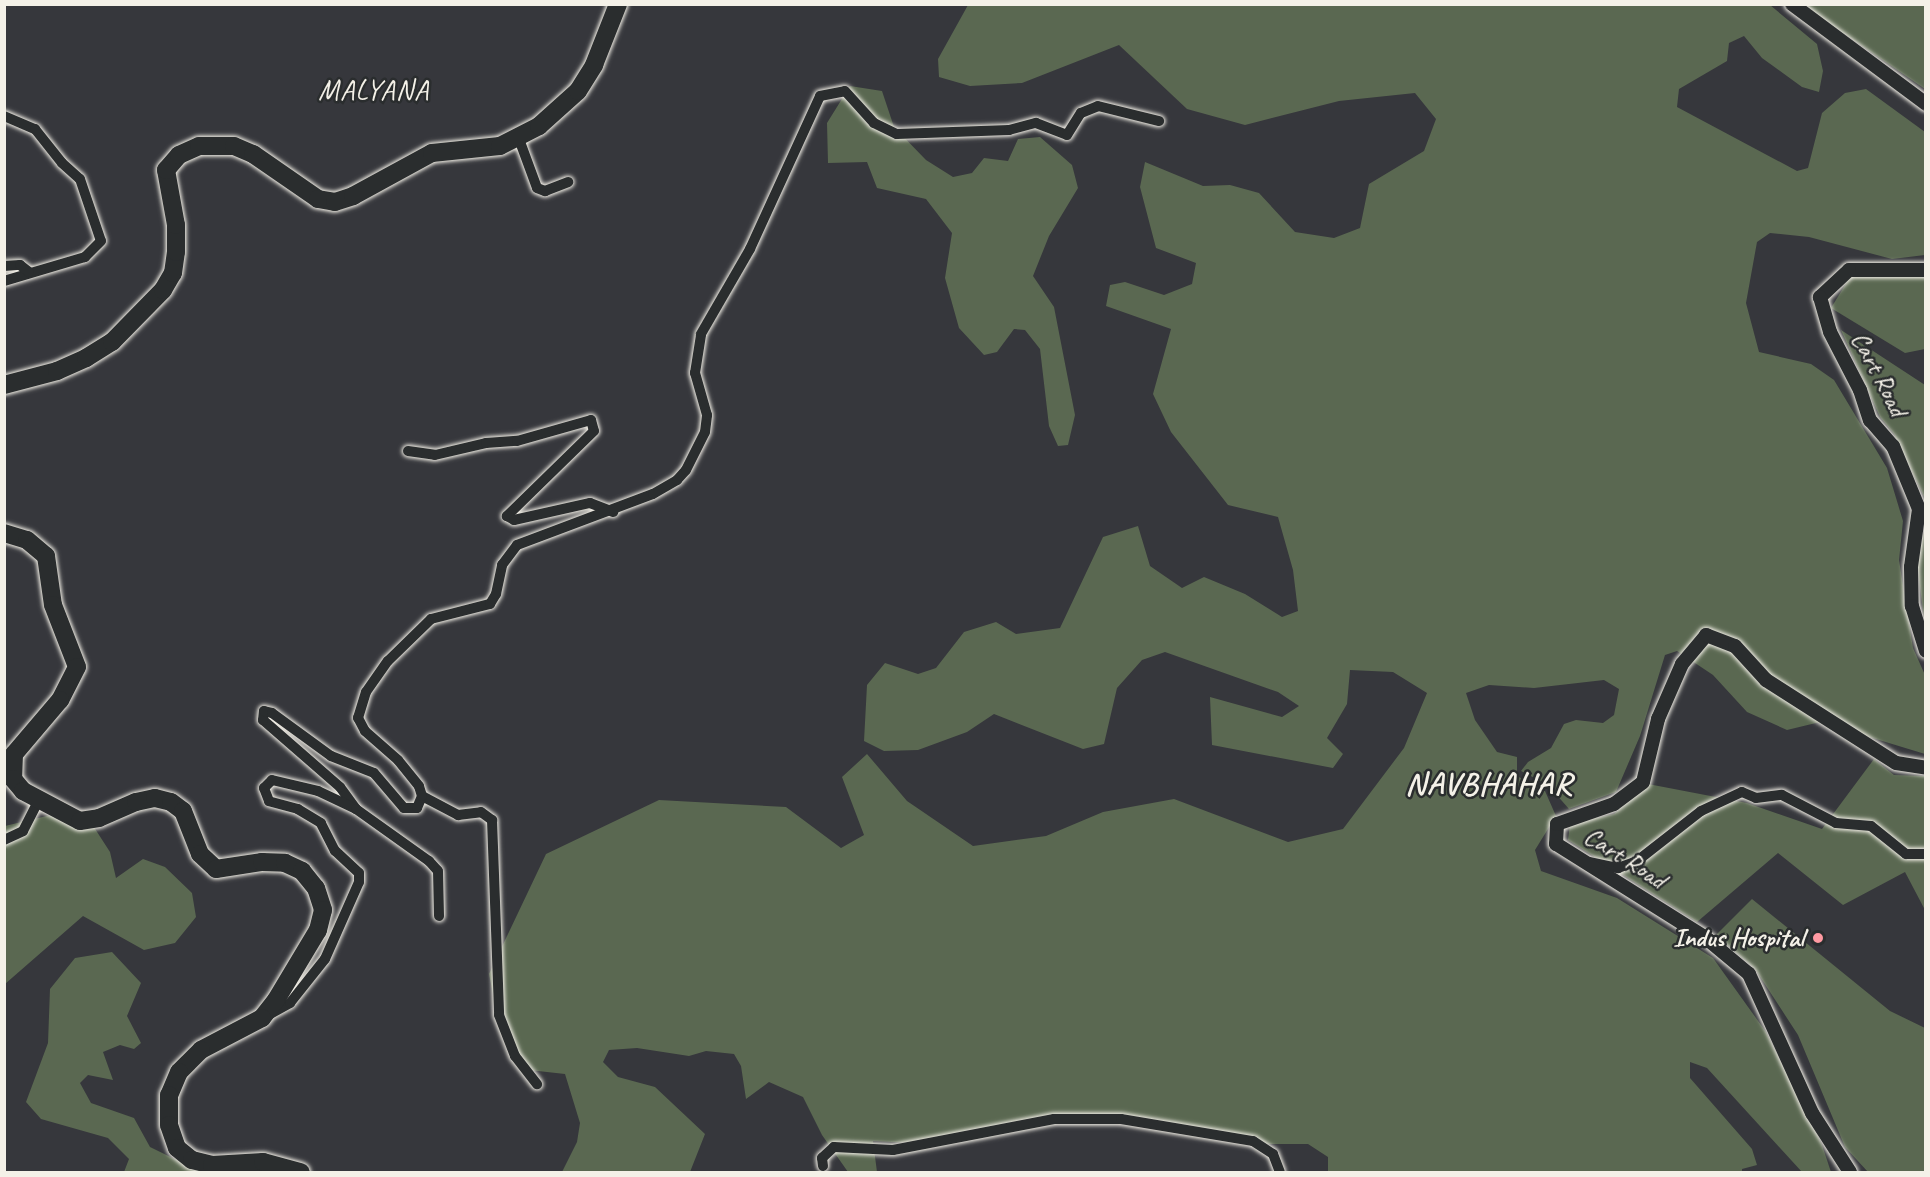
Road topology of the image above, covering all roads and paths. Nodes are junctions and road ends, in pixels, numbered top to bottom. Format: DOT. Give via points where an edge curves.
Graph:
graph roads {
  1 [pos="618,4"];
  2 [pos="1792,4"];
  3 [pos="1926,104"];
  4 [pos="4,116"];
  5 [pos="1159,121"];
  6 [pos="519,139"];
  7 [pos="568,182"];
  8 [pos="4,266"];
  9 [pos="1926,270"];
  10 [pos="29,272"];
  11 [pos="4,281"];
  12 [pos="4,385"];
  13 [pos="408,451"];
  14 [pos="613,512"];
  15 [pos="4,533"];
  16 [pos="1926,651"];
  17 [pos="1926,768"];
  18 [pos="422,796"];
  19 [pos="38,801"];
  20 [pos="356,809"];
  21 [pos="4,840"];
  22 [pos="1926,854"];
  23 [pos="1589,862"];
  24 [pos="440,916"];
  25 [pos="262,1018"];
  26 [pos="537,1084"];
  27 [pos="823,1166"];
  28 [pos="302,1173"];
  29 [pos="1280,1173"];
  30 [pos="1850,1173"];
  1 -- 6 [label="highway" via="594,65 578,91"];
  2 -- 3 [label="main road"];
  4 -- 10 [label="street" via="35,129 80,179 100,235 99,247 92,254"];
  5 -- 14 [label="street" via="1098,106 1081,113 1067,135 1036,123 1009,130 897,134 874,123 845,91 820,96 750,249 701,334 695,373 706,415 701,444 677,480"];
  6 -- 7 [label="street" via="537,188 545,191"];
  6 -- 12 [label="highway" via="500,146 432,153 353,196 335,201 318,199 253,154 234,146 199,146 179,155 166,170 176,225 176,252 173,273 163,290 112,342 86,358 57,371"];
  8 -- 10 [label="street" via="20,265"];
  9 -- 16 [label="main road, Cart Road" via="1849,270 1820,297 1830,332 1860,390 1870,420 1893,446 1919,509 1911,567 1912,606"];
  10 -- 11 [label="street"];
  13 -- 14 [label="street" via="435,455 526,439 591,420 594,431 508,518 591,503"];
  14 -- 18 [label="street" via="517,545 501,565 496,594 490,604 431,619 388,661 366,692 358,718 365,731 410,773"];
  15 -- 19 [label="highway" via="27,540 46,556 53,605 77,667 60,700 14,754 13,779"];
  17 -- 23 [label="main road, Cart Road" via="1896,764 1766,680 1735,646 1706,635 1682,664 1658,718 1642,782 1614,804 1557,824 1556,844"];
  18 -- 20 [label="street" via="417,808 405,808 374,773 331,756 272,712 264,711 263,720 340,787"];
  18 -- 26 [label="street" via="458,815 481,812 492,820 499,1014 514,1056"];
  19 -- 21 [label="street" via="23,831"];
  19 -- 25 [label="highway" via="80,821 145,800 171,802 183,811 200,854 216,869 262,862 285,863 302,871 316,888 322,910 318,930"];
  20 -- 24 [label="street" via="438,871"];
  20 -- 25 [label="street" via="318,791 278,779 264,788 268,801 311,814 321,822 335,850 359,873 359,882 325,959 290,1004"];
  22 -- 23 [label="street" via="1906,854 1871,826 1836,822 1782,795 1756,798 1742,792 1701,811 1637,861 1618,868"];
  23 -- 30 [label="main road, Cart Road" via="1706,938 1749,974 1812,1113"];
  25 -- 28 [label="highway" via="201,1050 179,1072 169,1095 169,1125 177,1148 192,1160 212,1165 263,1162"];
  27 -- 29 [label="street" via="822,1158 834,1147 893,1150 1054,1119 1121,1119 1252,1141 1273,1154"];
}
